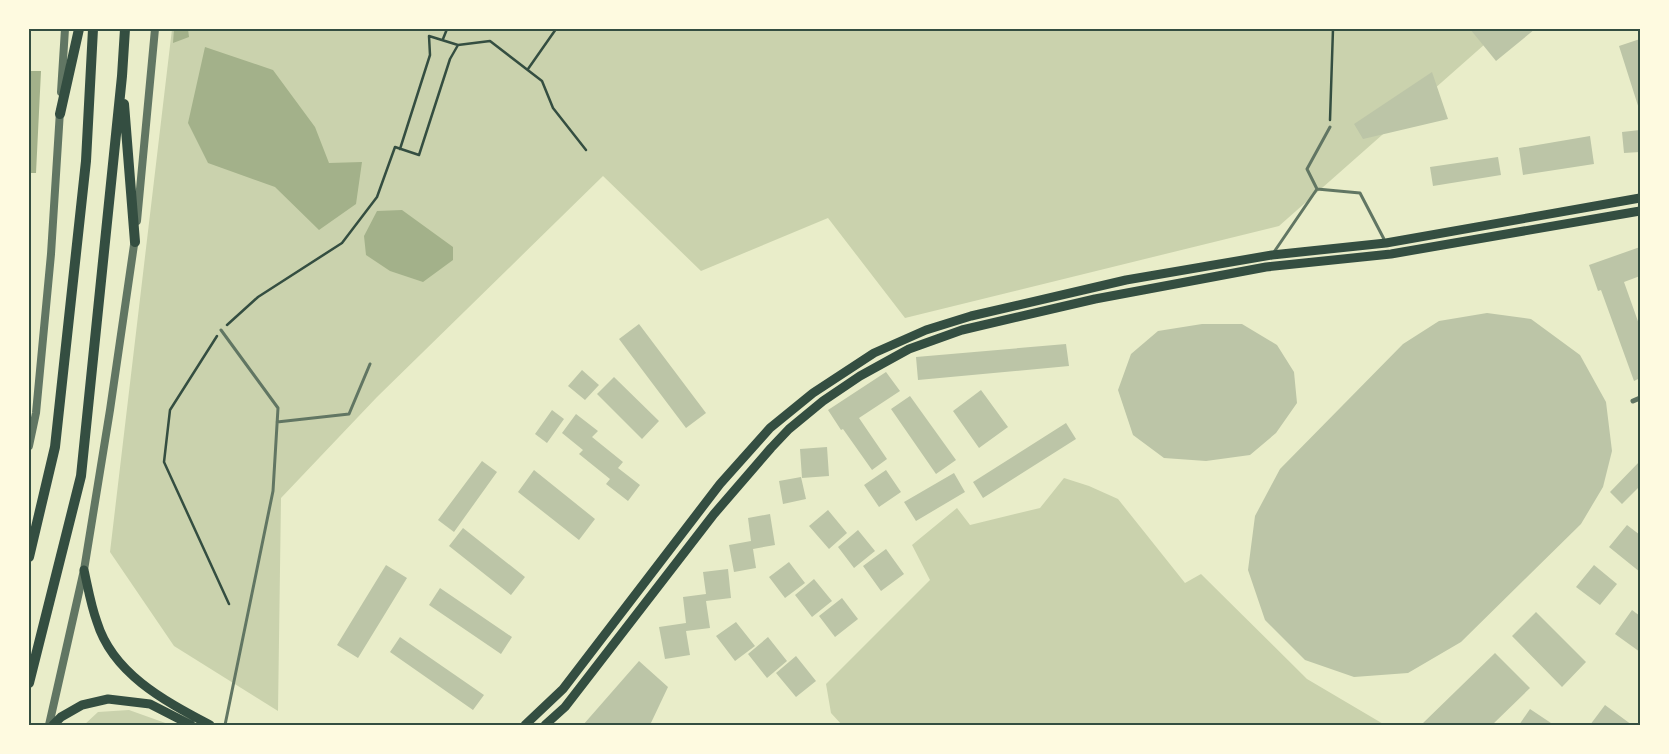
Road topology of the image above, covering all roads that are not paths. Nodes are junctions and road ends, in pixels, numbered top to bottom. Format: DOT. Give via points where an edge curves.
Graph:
graph roads {
  1 [pos="65,29"];
  2 [pos="79,29"];
  3 [pos="93,29"];
  4 [pos="125,29"];
  5 [pos="154,29"];
  6 [pos="122,76"];
  7 [pos="60,114"];
  8 [pos="1330,127"];
  9 [pos="1317,189"];
  10 [pos="1640,198"];
  11 [pos="1640,211"];
  12 [pos="135,242"];
  13 [pos="1386,244"];
  14 [pos="1272,255"];
  15 [pos="221,330"];
  16 [pos="370,364"];
  17 [pos="1640,398"];
  18 [pos="1633,400"];
  19 [pos="277,422"];
  20 [pos="29,446"];
  21 [pos="29,557"];
  22 [pos="84,570"];
  23 [pos="29,684"];
  24 [pos="50,725"];
  25 [pos="53,725"];
  26 [pos="190,725"];
  27 [pos="210,725"];
  28 [pos="225,725"];
  29 [pos="524,725"];
  30 [pos="545,725"];
  1 -- 7 [label="street"];
  2 -- 7 [label="highway"];
  3 -- 21 [label="highway" via="86,161 55,447"];
  4 -- 6 [label="highway"];
  5 -- 12 [label="street"];
  6 -- 12 [label="highway"];
  6 -- 23 [label="highway" via="81,476"];
  7 -- 20 [label="street" via="50,264 36,413"];
  8 -- 9 [label="lane" via="1307,169"];
  9 -- 13 [label="lane" via="1360,193"];
  9 -- 14 [label="lane"];
  10 -- 13 [label="main road"];
  11 -- 30 [label="main road" via="1391,254 1266,267 962,330 909,349 823,401 771,448 714,514 565,706"];
  12 -- 22 [label="street"];
  13 -- 14 [label="main road"];
  14 -- 29 [label="main road" via="1126,280 971,316 926,330 851,367 794,408 747,453 563,690"];
  15 -- 19 [label="lane" via="278,408"];
  16 -- 19 [label="lane" via="349,414"];
  17 -- 18 [label="street"];
  19 -- 28 [label="lane" via="273,491"];
  22 -- 24 [label="street"];
  22 -- 27 [label="main road" via="97,624 112,654 153,692"];
  25 -- 26 [label="main road" via="82,704 108,699 150,704"];
}
